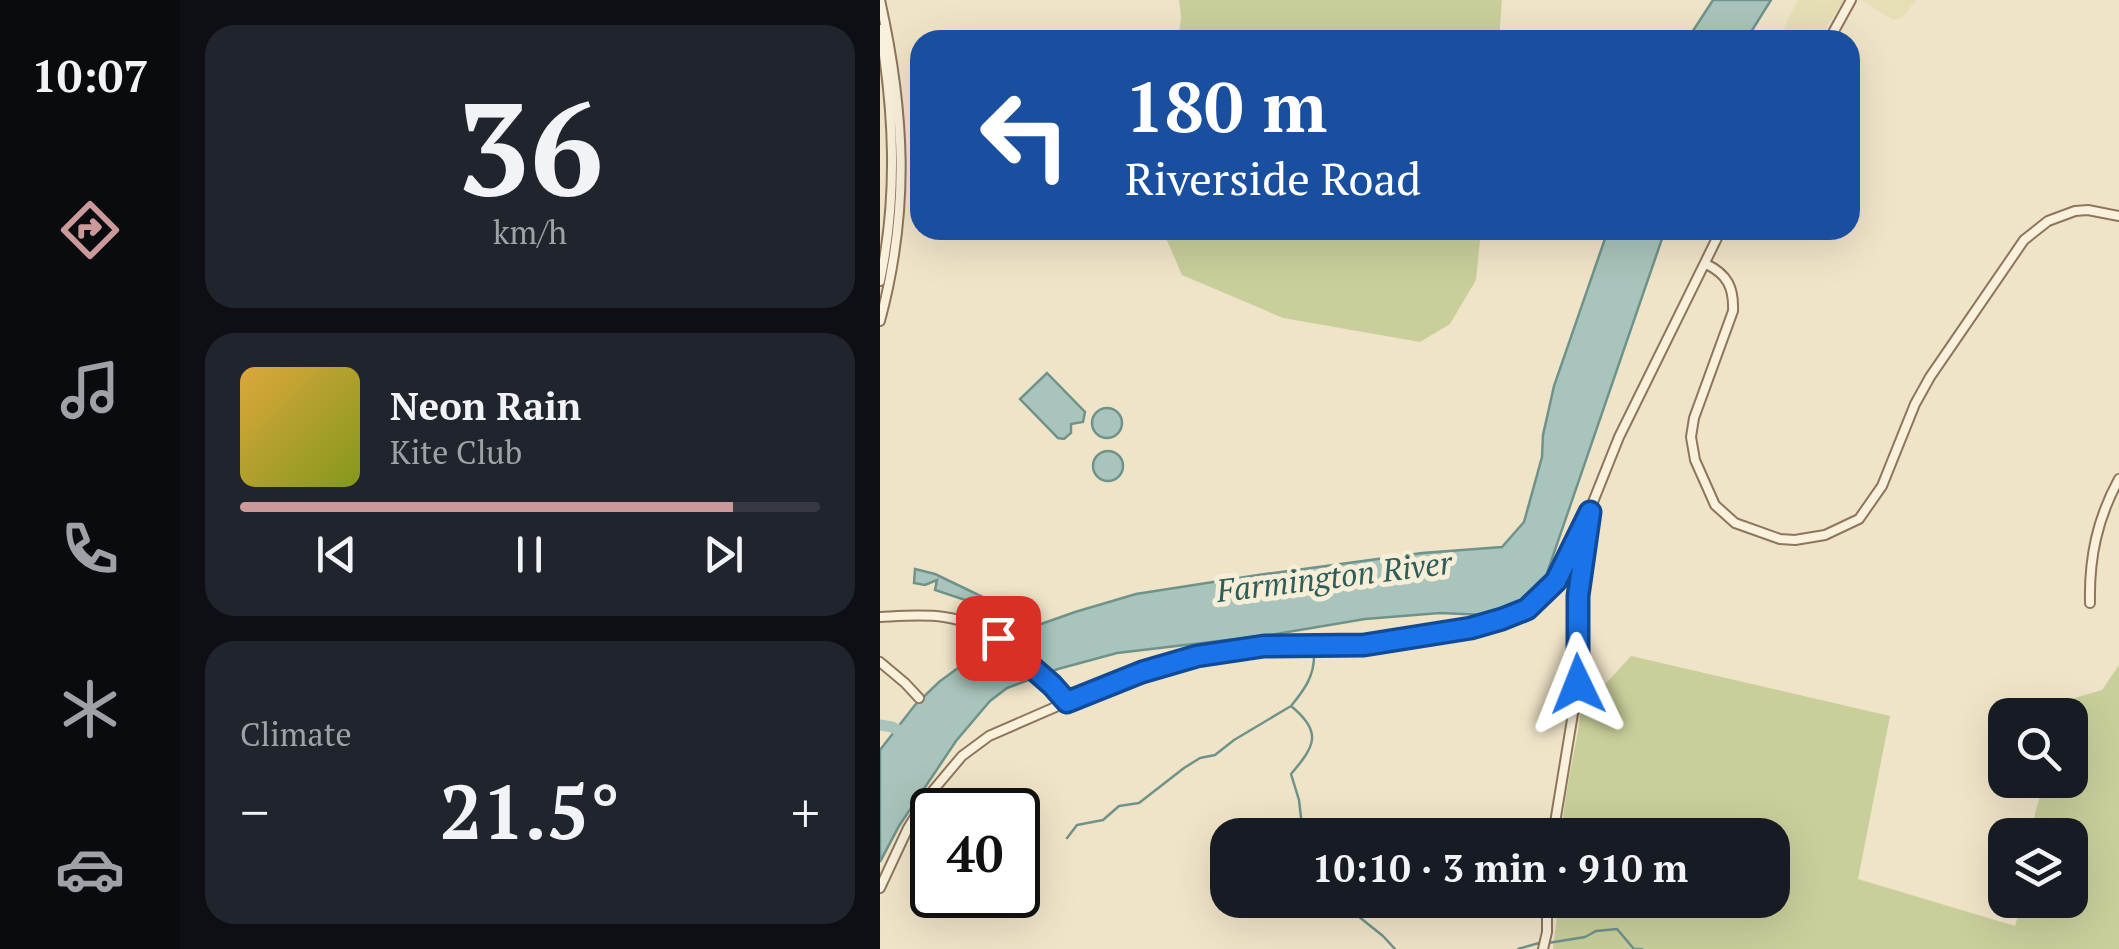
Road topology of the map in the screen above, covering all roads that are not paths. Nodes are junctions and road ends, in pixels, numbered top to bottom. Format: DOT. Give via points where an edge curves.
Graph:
graph roads {
  1 [pos="880,0"];
  2 [pos="1851,0"];
  3 [pos="882,19"];
  4 [pos="880,29"];
  5 [pos="1834,30"];
  6 [pos="880,208"];
  7 [pos="895,210"];
  8 [pos="2119,216"];
  9 [pos="1716,240"];
  10 [pos="1706,264"];
  11 [pos="880,281"];
  12 [pos="880,322"];
  13 [pos="2119,480"];
  14 [pos="1590,512"];
  15 [pos="2090,603"];
  16 [pos="880,616"];
  17 [pos="880,662"];
  18 [pos="919,698"];
  19 [pos="1067,702"];
  20 [pos="1556,818"];
  21 [pos="880,888"];
  22 [pos="1547,918"];
  23 [pos="1543,949"];
  1 -- 3 [label="street"];
  2 -- 5 [label="street"];
  3 -- 7 [label="street" via="902,153"];
  4 -- 7 [label="street"];
  6 -- 7 [label="street"];
  7 -- 11 [label="street"];
  7 -- 12 [label="street" via="896,247"];
  8 -- 10 [label="street" via="2075,211 2024,240 1930,378 1882,486 1858,518 1826,535 1794,540 1735,523 1715,505 1695,460 1694,418 1734,301 1721,272"];
  9 -- 10 [label="street"];
  10 -- 14 [label="street" via="1619,437"];
  13 -- 15 [label="street" via="2092,548"];
  14 -- 19 [label="street" via="1556,581 1527,609 1502,619 1364,645 1264,646 1197,656"];
  14 -- 20 [label="street" via="1578,596 1578,684"];
  16 -- 19 [label="street" via="972,624 998,638"];
  17 -- 18 [label="street"];
  19 -- 21 [label="street" via="989,736 962,756 924,800"];
  22 -- 23 [label="street"];
}
